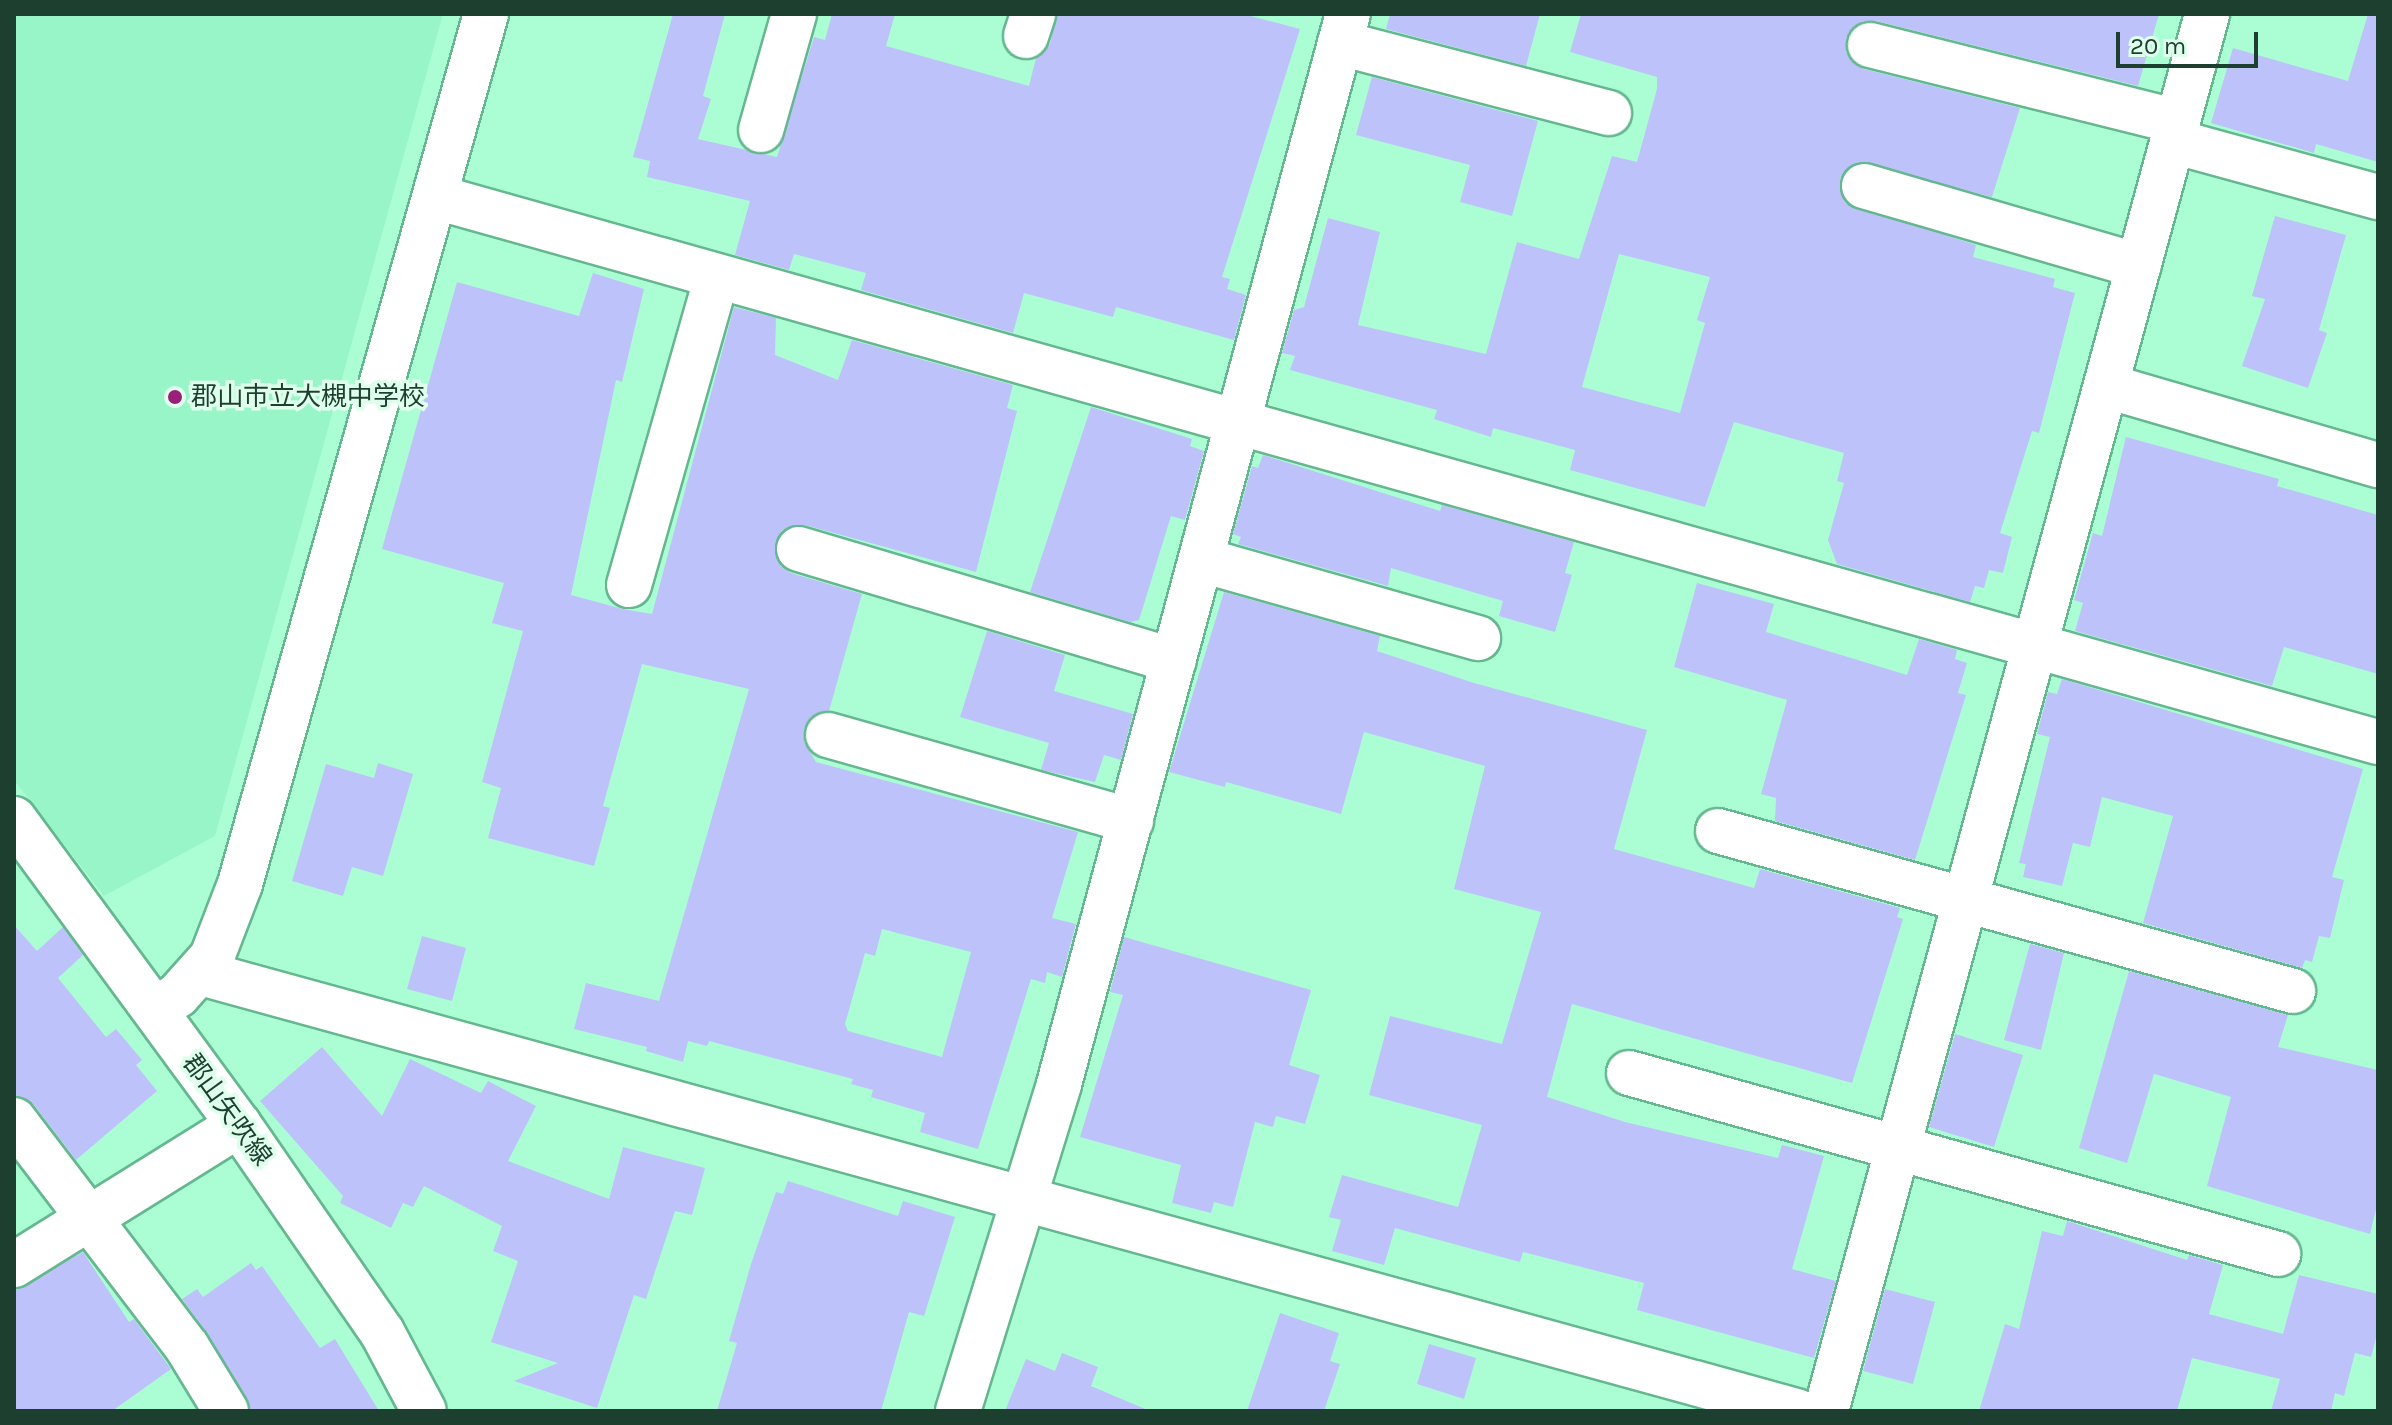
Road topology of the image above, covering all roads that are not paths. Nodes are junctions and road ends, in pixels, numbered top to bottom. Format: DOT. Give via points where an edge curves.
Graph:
graph roads {
  1 [pos="486,14"];
  2 [pos="794,14"];
  3 [pos="2207,14"];
  4 [pos="1344,28"];
  5 [pos="1870,45"];
  6 [pos="1609,113"];
  7 [pos="761,130"];
  8 [pos="2176,131"];
  9 [pos="1864,186"];
  10 [pos="436,197"];
  11 [pos="2378,197"];
  12 [pos="2139,266"];
  13 [pos="717,276"];
  14 [pos="2107,386"];
  15 [pos="1240,422"];
  16 [pos="2378,465"];
  17 [pos="799,549"];
  18 [pos="1202,560"];
  19 [pos="629,585"];
  20 [pos="1478,638"];
  21 [pos="2037,647"];
  22 [pos="1174,661"];
  23 [pos="828,735"];
  24 [pos="2378,742"];
  25 [pos="14,819"];
  26 [pos="1131,821"];
  27 [pos="1718,831"];
  28 [pos="1967,897"];
  29 [pos="201,973"];
  30 [pos="2293,991"];
  31 [pos="155,1010"];
  32 [pos="1629,1073"];
  33 [pos="14,1120"];
  34 [pos="239,1125"];
  35 [pos="1900,1146"];
  36 [pos="1025,1199"];
  37 [pos="90,1218"];
  38 [pos="2278,1254"];
  39 [pos="14,1265"];
  40 [pos="226,1411"];
  41 [pos="424,1411"];
  42 [pos="958,1411"];
  43 [pos="1797,1411"];
  44 [pos="1826,1411"];
  1 -- 10 [label="street"];
  2 -- 7 [label="street"];
  3 -- 8 [label="street"];
  4 -- 6 [label="street"];
  4 -- 15 [label="street"];
  5 -- 8 [label="street"];
  8 -- 11 [label="street"];
  8 -- 12 [label="street"];
  9 -- 12 [label="street"];
  10 -- 13 [label="street"];
  10 -- 29 [label="street" via="240,884"];
  12 -- 14 [label="street"];
  13 -- 15 [label="street"];
  13 -- 19 [label="street"];
  14 -- 16 [label="street"];
  14 -- 21 [label="street"];
  15 -- 18 [label="street"];
  15 -- 21 [label="street"];
  17 -- 22 [label="street"];
  18 -- 20 [label="street"];
  18 -- 22 [label="street"];
  21 -- 24 [label="street"];
  21 -- 28 [label="street"];
  22 -- 26 [label="street"];
  23 -- 26 [label="street"];
  25 -- 31 [label="street, 郡山矢吹線"];
  26 -- 36 [label="street"];
  27 -- 28 [label="street"];
  28 -- 30 [label="street"];
  28 -- 35 [label="street"];
  29 -- 31 [label="street"];
  29 -- 36 [label="street"];
  31 -- 34 [label="street, 郡山矢吹線"];
  32 -- 35 [label="street"];
  33 -- 37 [label="street"];
  34 -- 37 [label="street"];
  34 -- 41 [label="street, 郡山矢吹線" via="382,1332"];
  35 -- 38 [label="street"];
  35 -- 44 [label="street"];
  36 -- 42 [label="street"];
  36 -- 43 [label="street"];
  37 -- 39 [label="street"];
  37 -- 40 [label="street" via="187,1347"];
}
